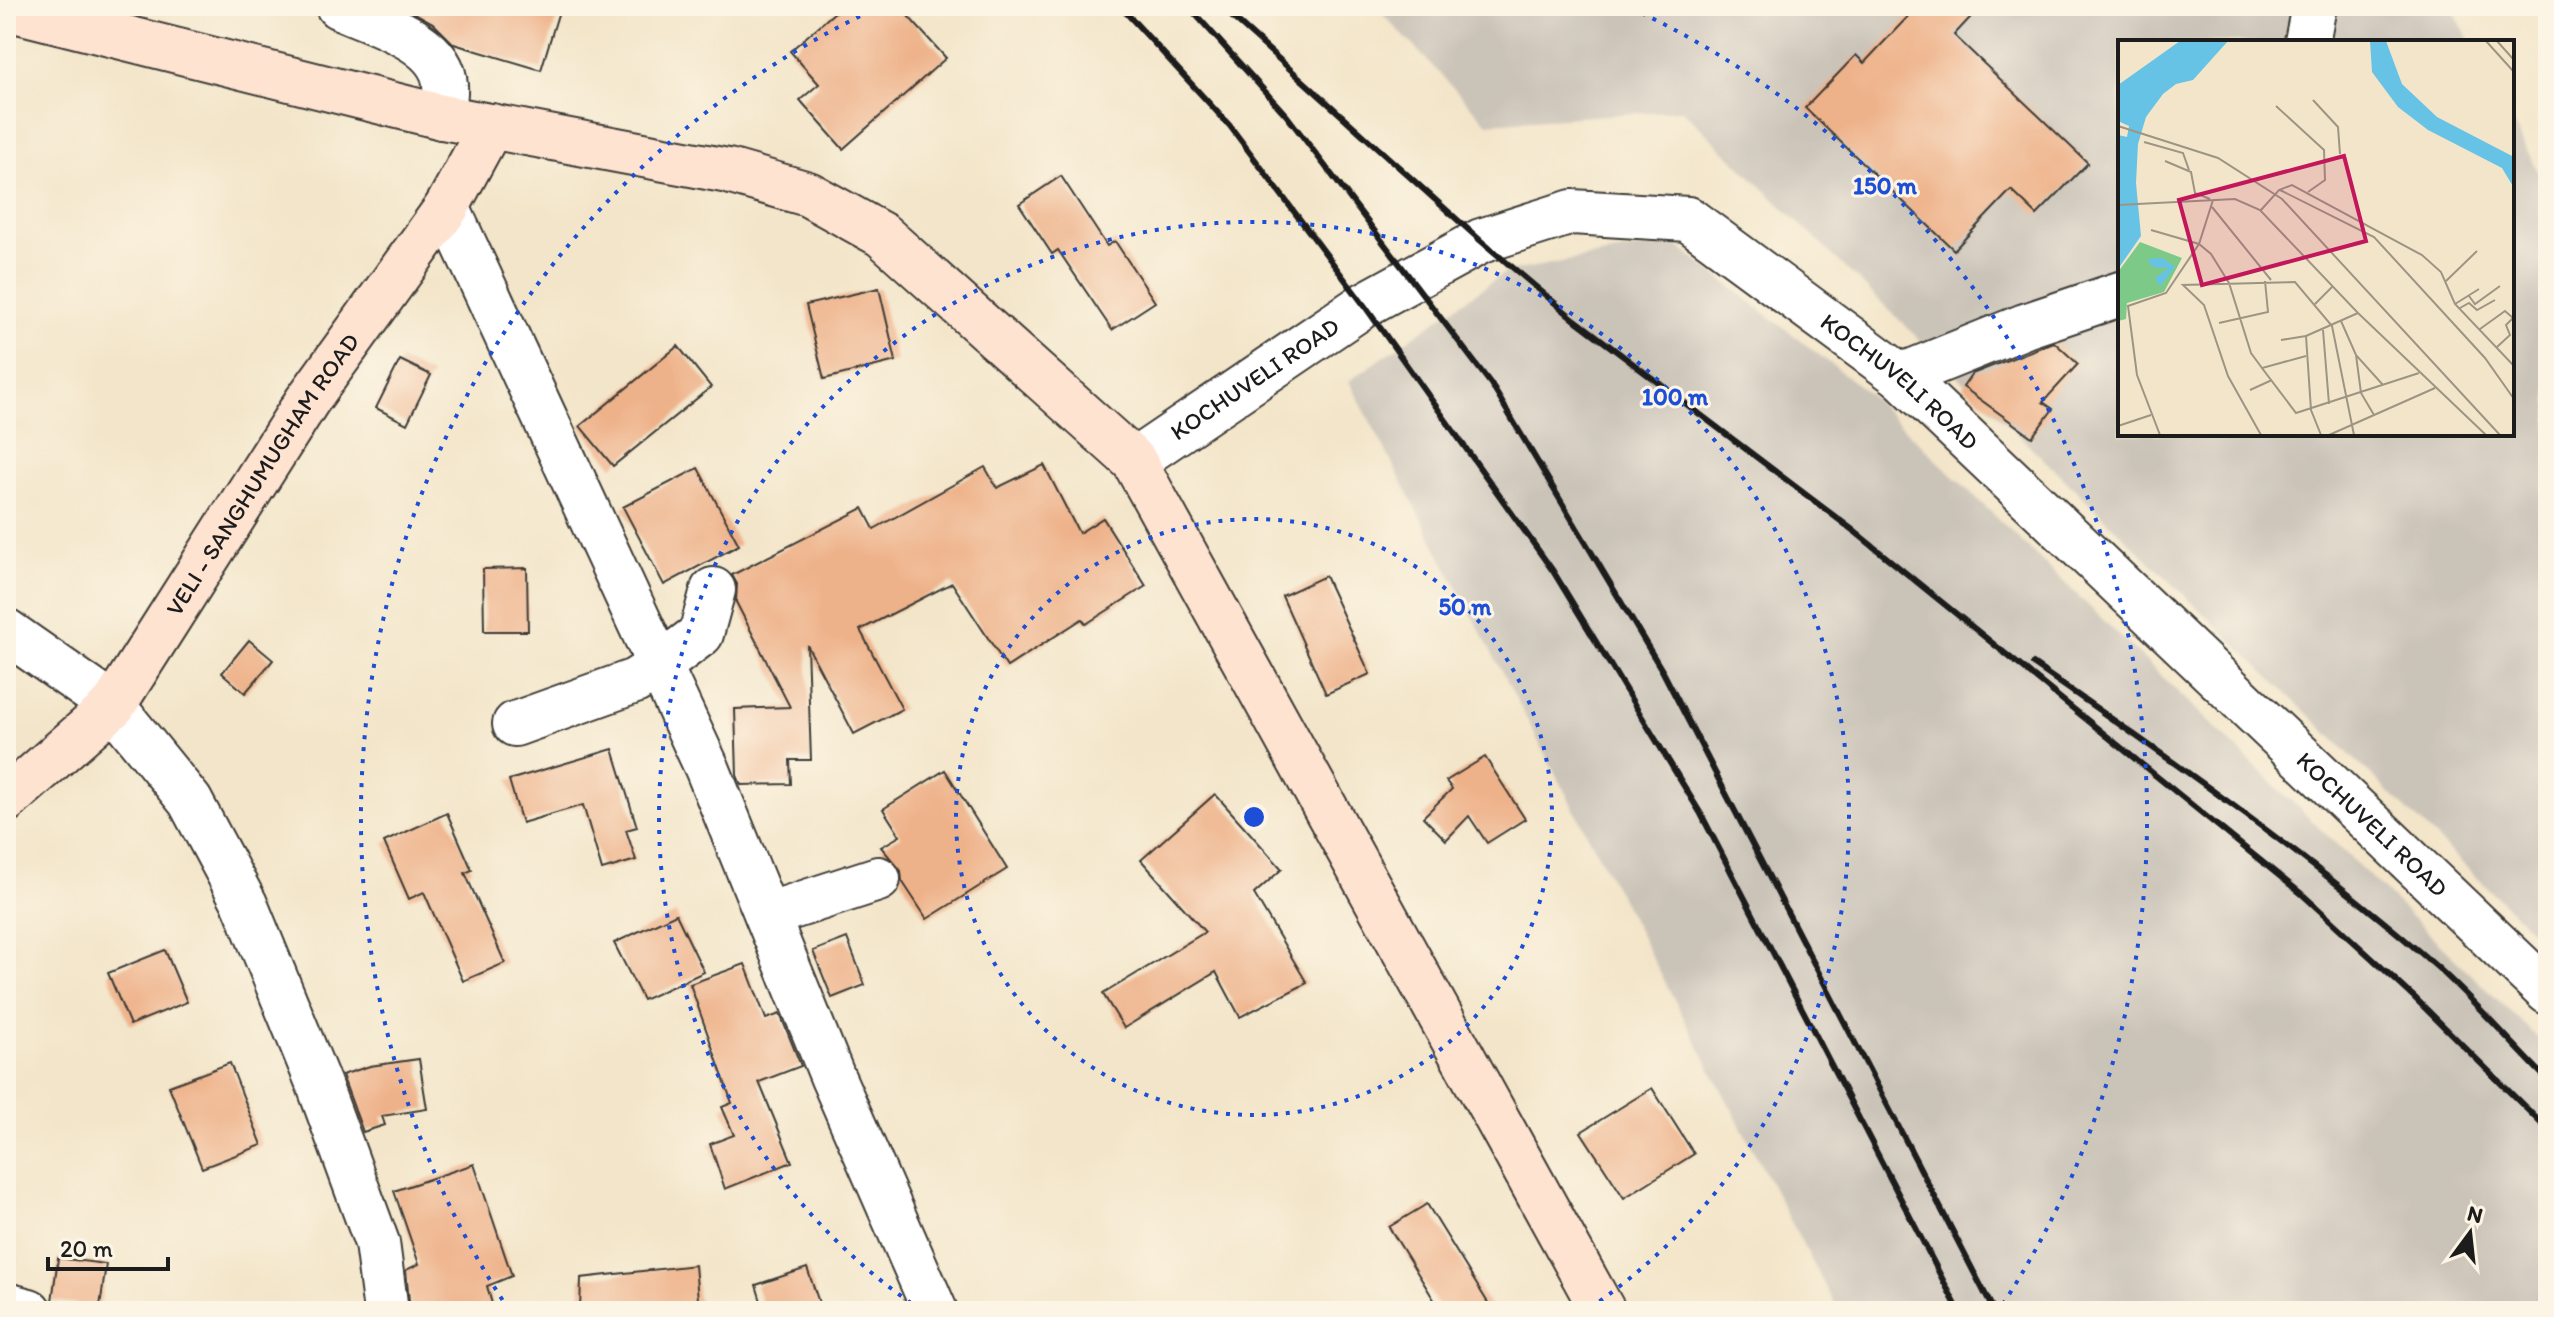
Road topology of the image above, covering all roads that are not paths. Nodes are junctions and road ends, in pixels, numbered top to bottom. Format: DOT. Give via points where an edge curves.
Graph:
graph roads {
  1 [pos="338,6"];
  2 [pos="2314,6"];
  3 [pos="6,8"];
  4 [pos="2307,40"];
  5 [pos="442,117"];
  6 [pos="491,126"];
  7 [pos="447,207"];
  8 [pos="2118,295"];
  9 [pos="1901,376"];
  10 [pos="1134,461"];
  11 [pos="713,590"];
  12 [pos="6,631"];
  13 [pos="660,665"];
  14 [pos="113,706"];
  15 [pos="515,724"];
  16 [pos="6,800"];
  17 [pos="878,879"];
  18 [pos="767,915"];
  19 [pos="2548,992"];
  20 [pos="6,1305"];
  21 [pos="29,1311"];
  22 [pos="386,1311"];
  23 [pos="935,1311"];
  24 [pos="1603,1311"];
  1 -- 5 [label="street" via="433,56 445,84"];
  2 -- 4 [label="street"];
  3 -- 5 [label="main road"];
  5 -- 6 [label="main road"];
  6 -- 7 [label="main road, VELI - SANGHUMUGHAM ROAD"];
  6 -- 10 [label="main road" via="728,171 808,194 882,235"];
  7 -- 13 [label="street"];
  7 -- 14 [label="main road, VELI - SANGHUMUGHAM ROAD" via="307,401"];
  8 -- 9 [label="street"];
  9 -- 10 [label="street, KOCHUVELI ROAD" via="1688,219 1572,212 1481,241 1364,305"];
  9 -- 19 [label="street, KOCHUVELI ROAD"];
  10 -- 24 [label="main road"];
  11 -- 13 [label="street" via="701,634"];
  12 -- 14 [label="street"];
  13 -- 15 [label="street" via="635,681"];
  13 -- 18 [label="street"];
  14 -- 16 [label="main road, VELI - SANGHUMUGHAM ROAD"];
  14 -- 22 [label="street" via="190,801 245,904 377,1243"];
  17 -- 18 [label="street"];
  18 -- 23 [label="street"];
  20 -- 21 [label="street"];
}
